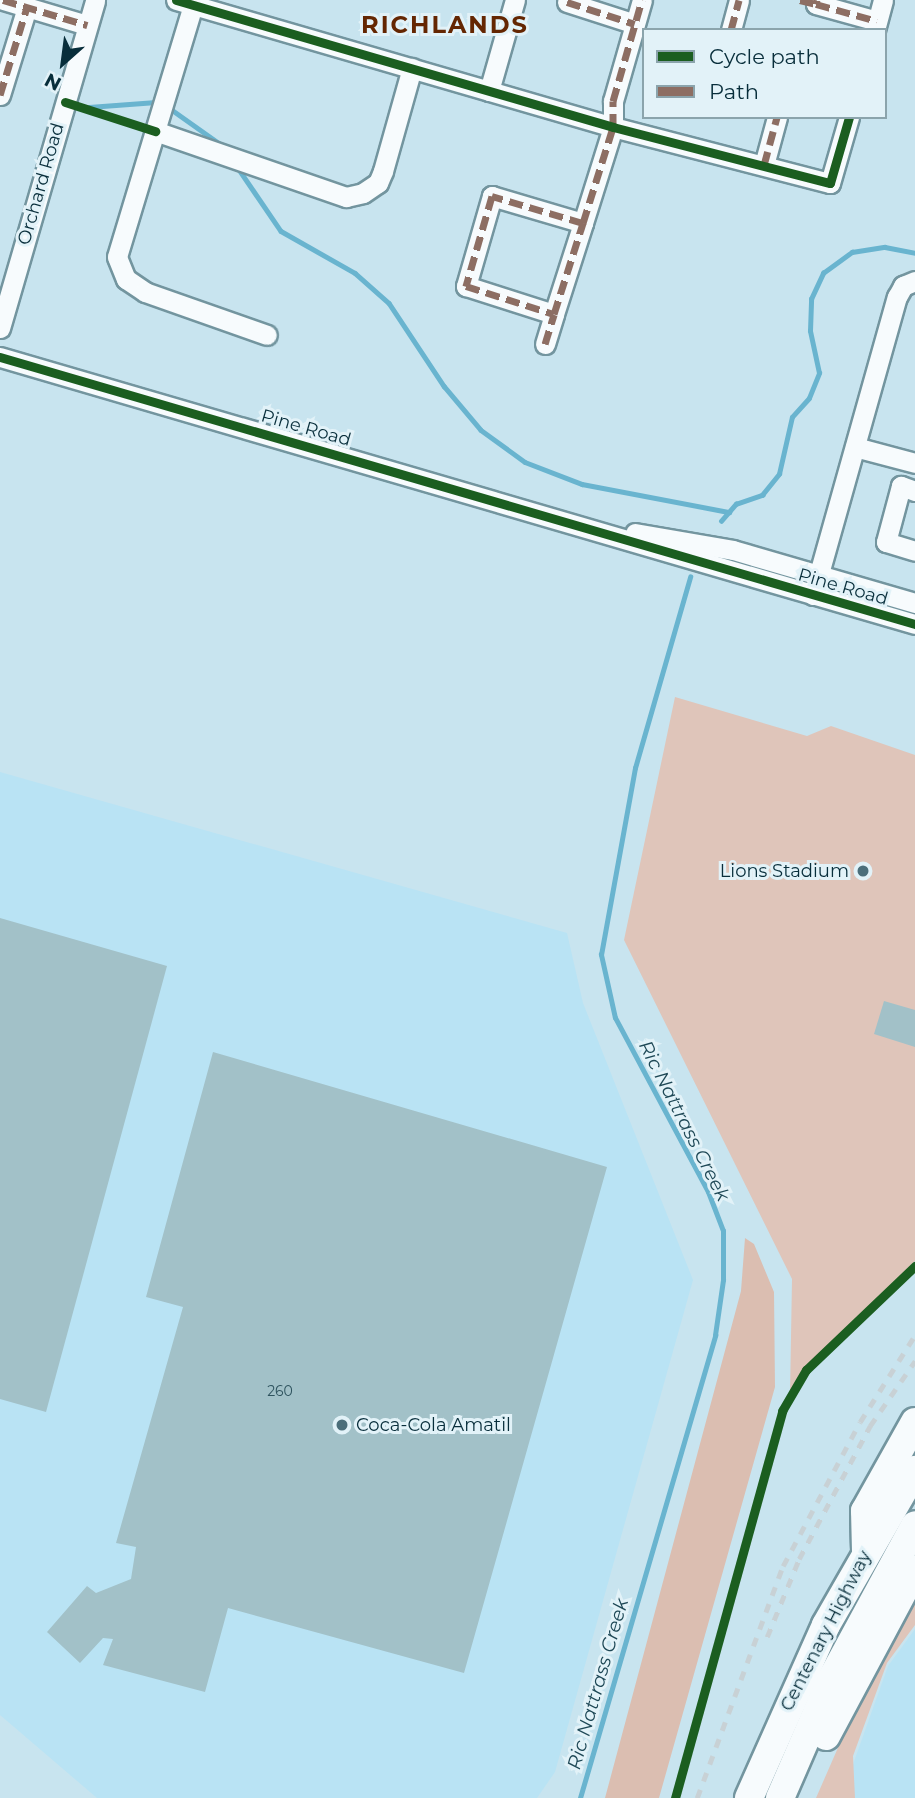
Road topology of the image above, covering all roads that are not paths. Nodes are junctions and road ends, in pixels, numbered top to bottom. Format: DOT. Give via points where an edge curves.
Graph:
graph roads {
  1 [pos="3,0"];
  2 [pos="95,0"];
  3 [pos="515,0"];
  4 [pos="642,0"];
  5 [pos="739,0"];
  6 [pos="883,0"];
  7 [pos="811,1"];
  8 [pos="184,2"];
  9 [pos="568,2"];
  10 [pos="27,7"];
  11 [pos="635,24"];
  12 [pos="87,25"];
  13 [pos="876,25"];
  14 [pos="732,28"];
  15 [pos="412,68"];
  16 [pos="489,91"];
  17 [pos="0,95"];
  18 [pos="776,119"];
  19 [pos="848,119"];
  20 [pos="613,127"];
  21 [pos="155,131"];
  22 [pos="764,165"];
  23 [pos="583,223"];
  24 [pos="915,281"];
  25 [pos="554,314"];
  26 [pos="0,328"];
  27 [pos="267,335"];
  28 [pos="545,344"];
  29 [pos="0,357"];
  30 [pos="855,447"];
  31 [pos="915,463"];
  32 [pos="915,491"];
  33 [pos="602,530"];
  34 [pos="915,551"];
  35 [pos="818,574"];
  36 [pos="813,595"];
  37 [pos="915,603"];
  38 [pos="915,624"];
  39 [pos="915,1422"];
  40 [pos="915,1470"];
  41 [pos="915,1525"];
  42 [pos="866,1551"];
  43 [pos="915,1569"];
  44 [pos="749,1798"];
  45 [pos="780,1798"];
  46 [pos="799,1798"];
  1 -- 10 [label="street"];
  2 -- 12 [label="street, Orchard Road"];
  3 -- 16 [label="street"];
  4 -- 11 [label="street"];
  5 -- 14 [label="street"];
  6 -- 13 [label="street"];
  7 -- 13 [label="street"];
  8 -- 15 [label="street"];
  8 -- 21 [label="street"];
  9 -- 11 [label="street"];
  10 -- 12 [label="street"];
  10 -- 17 [label="street"];
  11 -- 20 [label="street" via="613,102"];
  12 -- 26 [label="street, Orchard Road"];
  15 -- 16 [label="street"];
  15 -- 21 [label="street" via="383,171 378,183 363,193 346,197"];
  16 -- 20 [label="street"];
  18 -- 22 [label="street"];
  19 -- 22 [label="street" via="830,183"];
  20 -- 22 [label="street"];
  20 -- 23 [label="street"];
  21 -- 27 [label="street" via="117,257 127,279 145,292"];
  23 -- 25 [label="street"];
  23 -- 25 [label="street" via="492,196 466,286"];
  24 -- 30 [label="street" via="903,286 897,297"];
  25 -- 28 [label="street"];
  29 -- 33 [label="street, Pine Road"];
  30 -- 31 [label="street"];
  30 -- 35 [label="street"];
  32 -- 34 [label="street" via="901,486 886,542"];
  33 -- 35 [label="street, Pine Road" via="733,550"];
  33 -- 36 [label="street, Pine Road"];
  35 -- 36 [label="street"];
  35 -- 37 [label="street, Pine Road"];
  36 -- 38 [label="street, Pine Road"];
  39 -- 42 [label="highway" via="865,1511"];
  40 -- 42 [label="highway, Centenary Highway"];
  41 -- 45 [label="highway, Centenary Highway" via="836,1670"];
  42 -- 44 [label="highway, Centenary Highway" via="794,1691"];
  43 -- 46 [label="highway" via="859,1669"];
}
